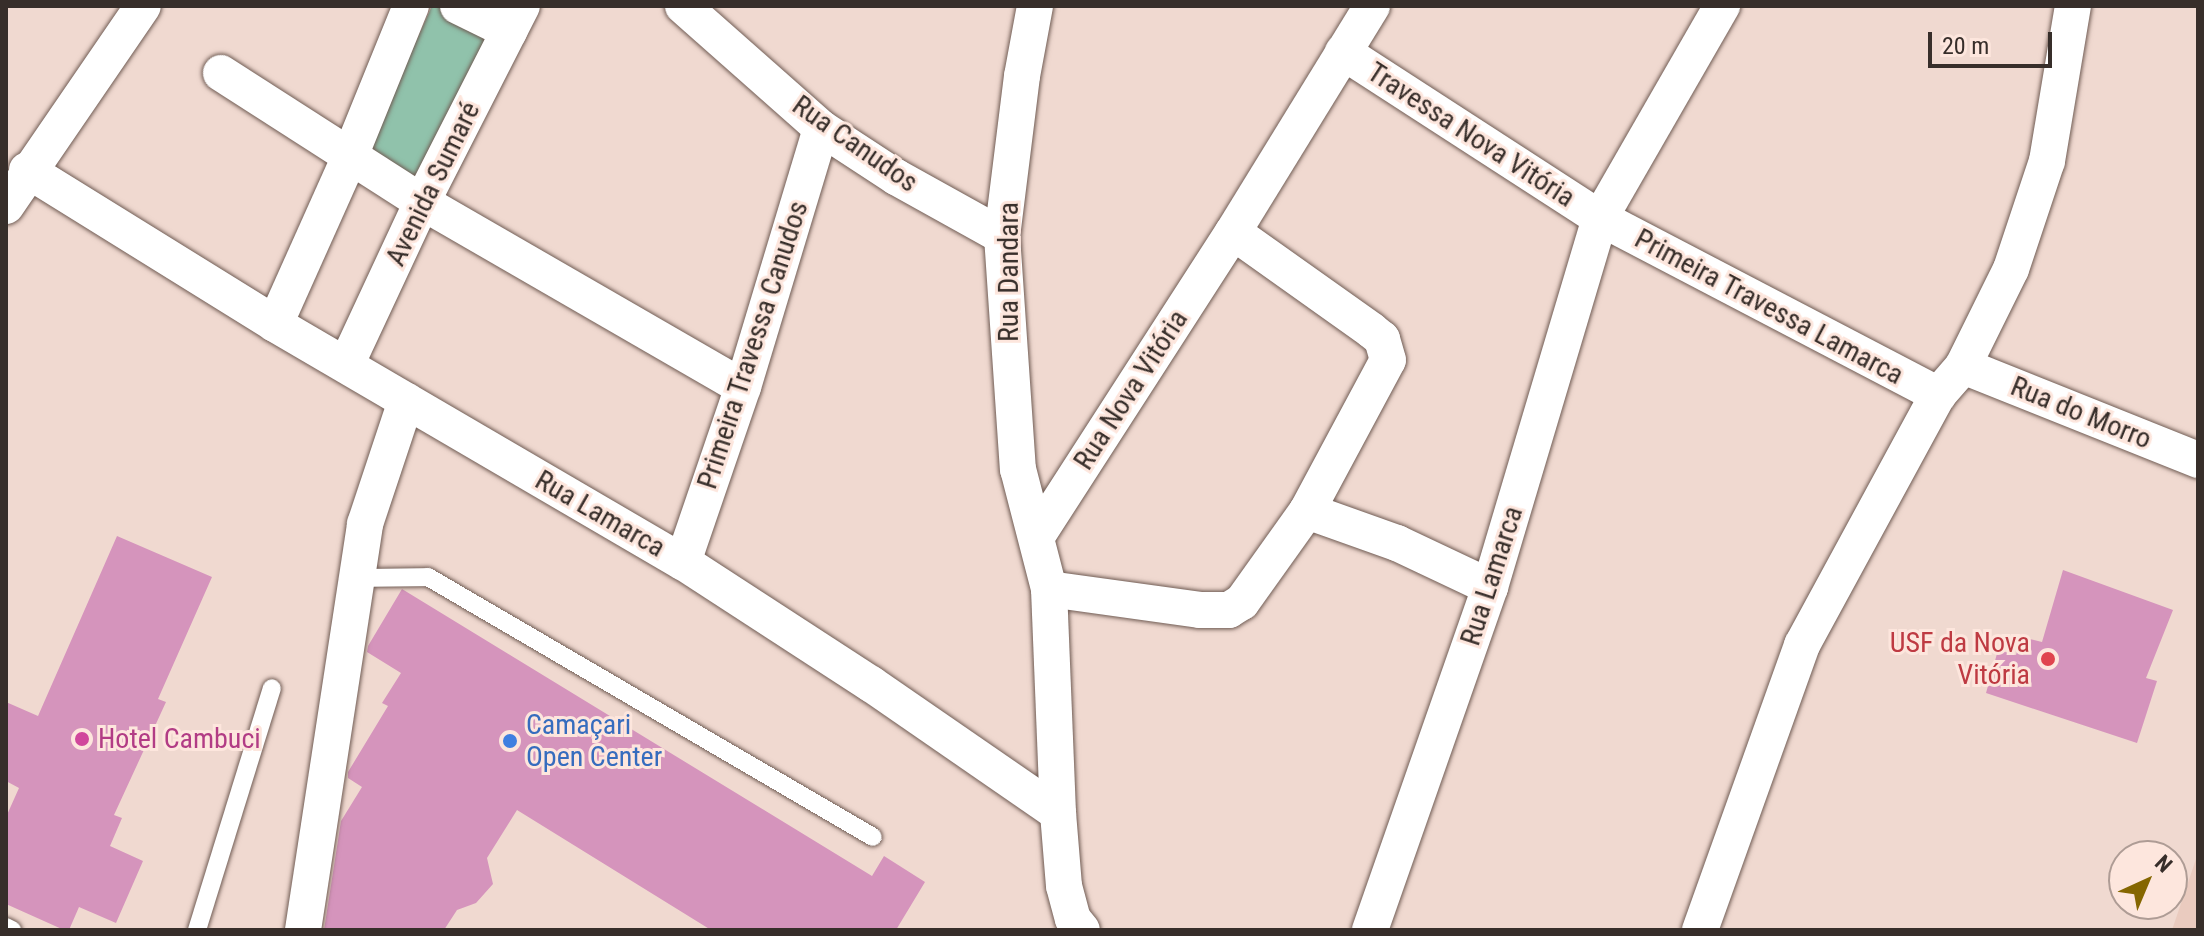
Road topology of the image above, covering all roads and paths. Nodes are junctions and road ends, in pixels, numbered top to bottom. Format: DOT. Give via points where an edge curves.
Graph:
graph roads {
  1 [pos="143,6"];
  2 [pos="411,6"];
  3 [pos="458,6"];
  4 [pos="683,6"];
  5 [pos="1035,6"];
  6 [pos="1372,6"];
  7 [pos="1722,6"];
  8 [pos="2073,6"];
  9 [pos="515,19"];
  10 [pos="1343,52"];
  11 [pos="221,73"];
  12 [pos="821,128"];
  13 [pos="350,156"];
  14 [pos="27,170"];
  15 [pos="422,202"];
  16 [pos="6,206"];
  17 [pos="1600,218"];
  18 [pos="1233,232"];
  19 [pos="1002,236"];
  20 [pos="275,324"];
  21 [pos="347,363"];
  22 [pos="1963,366"];
  23 [pos="743,387"];
  24 [pos="1938,395"];
  25 [pos="406,401"];
  26 [pos="2198,460"];
  27 [pos="1307,511"];
  28 [pos="1037,536"];
  29 [pos="683,562"];
  30 [pos="357,578"];
  31 [pos="1490,587"];
  32 [pos="1049,589"];
  33 [pos="272,688"];
  34 [pos="1058,813"];
  35 [pos="873,837"];
  36 [pos="6,927"];
  37 [pos="12,930"];
  38 [pos="197,930"];
  39 [pos="303,930"];
  40 [pos="1082,930"];
  41 [pos="1370,930"];
  42 [pos="1700,930"];
  1 -- 14 [label="street"];
  2 -- 13 [label="street"];
  3 -- 9 [label="street"];
  4 -- 12 [label="street, Rua Canudos"];
  5 -- 19 [label="street, Rua Dandara"];
  6 -- 10 [label="street, Rua Nova Vitória"];
  7 -- 17 [label="street, Rua Lamarca"];
  8 -- 22 [label="street" via="2047,161 2011,269"];
  9 -- 15 [label="street, Avenida Sumaré"];
  10 -- 17 [label="street, Travessa Nova Vitória"];
  10 -- 18 [label="street, Rua Nova Vitória"];
  11 -- 13 [label="street"];
  12 -- 19 [label="street, Rua Canudos"];
  12 -- 23 [label="street, Primeira Travessa Canudos"];
  13 -- 15 [label="street"];
  13 -- 20 [label="street"];
  14 -- 16 [label="street"];
  14 -- 20 [label="street, Rua Lamarca"];
  15 -- 21 [label="street, Avenida Sumaré"];
  15 -- 23 [label="street"];
  17 -- 24 [label="street, Primeira Travessa Lamarca"];
  17 -- 31 [label="street, Rua Lamarca"];
  18 -- 27 [label="street" via="1358,319 1387,350 1388,360"];
  18 -- 28 [label="street, Rua Nova Vitória"];
  19 -- 28 [label="street, Rua Dandara" via="1018,469"];
  20 -- 21 [label="street, Rua Lamarca"];
  21 -- 25 [label="street, Rua Lamarca"];
  22 -- 24 [label="street"];
  22 -- 26 [label="street, Rua do Morro"];
  23 -- 29 [label="street, Primeira Travessa Canudos"];
  24 -- 42 [label="street" via="1802,645"];
  25 -- 29 [label="street, Rua Lamarca"];
  25 -- 30 [label="street" via="365,524"];
  27 -- 31 [label="street" via="1397,543"];
  27 -- 32 [label="street" via="1256,585 1229,610"];
  28 -- 32 [label="street"];
  29 -- 34 [label="street, Rua Lamarca"];
  30 -- 35 [label="lane" via="428,577"];
  30 -- 39 [label="street"];
  31 -- 41 [label="street, Rua Lamarca"];
  32 -- 34 [label="street"];
  33 -- 38 [label="lane"];
  34 -- 40 [label="street" via="1064,886 1073,919"];
  36 -- 37 [label="lane"];
}
